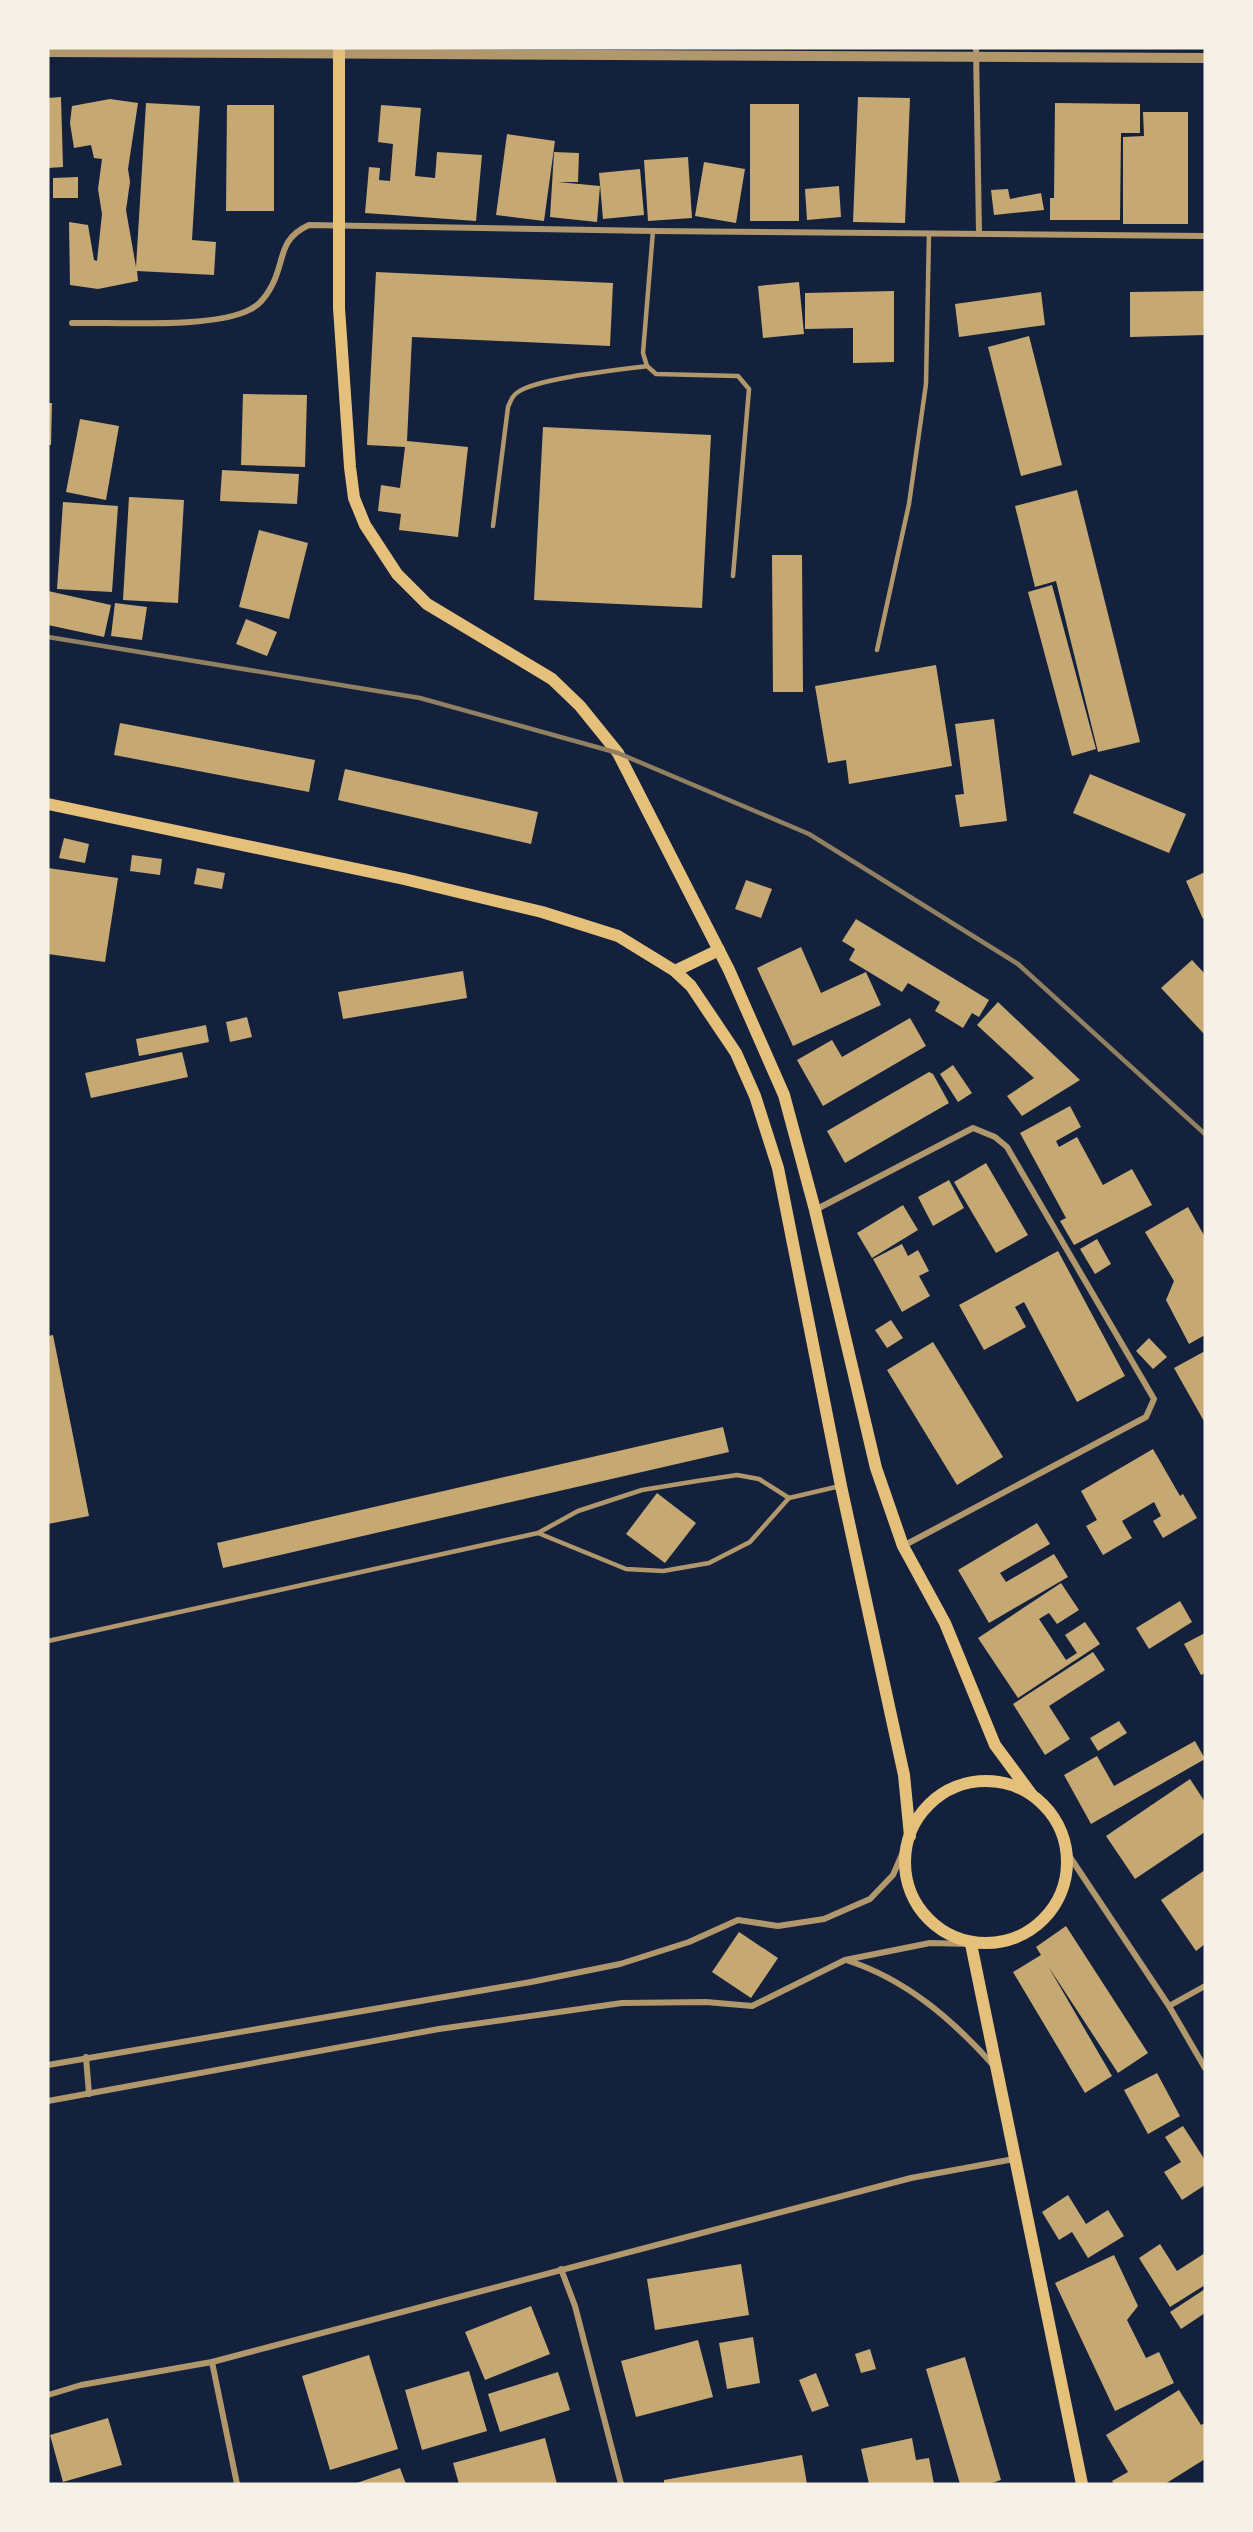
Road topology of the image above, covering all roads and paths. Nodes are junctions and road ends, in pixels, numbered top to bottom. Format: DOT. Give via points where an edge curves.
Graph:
graph roads {
  1 [pos="48,52"];
  2 [pos="339,52"];
  3 [pos="660,52"];
  4 [pos="976,53"];
  5 [pos="1205,58"];
  6 [pos="340,225"];
  7 [pos="653,231"];
  8 [pos="929,233"];
  9 [pos="979,234"];
  10 [pos="1205,236"];
  11 [pos="72,323"];
  12 [pos="647,366"];
  13 [pos="493,526"];
  14 [pos="733,576"];
  15 [pos="877,650"];
  16 [pos="48,804"];
  17 [pos="719,950"];
  18 [pos="675,971"];
  19 [pos="815,1210"];
  20 [pos="842,1486"];
  21 [pos="789,1498"];
  22 [pos="538,1533"];
  23 [pos="903,1546"];
  24 [pos="48,1641"];
  25 [pos="1032,1795"];
  26 [pos="909,1836"];
  27 [pos="1066,1851"];
  28 [pos="971,1944"];
  29 [pos="845,1960"];
  30 [pos="1205,1986"];
  31 [pos="1169,2006"];
  32 [pos="86,2057"];
  33 [pos="48,2065"];
  34 [pos="995,2067"];
  35 [pos="1205,2068"];
  36 [pos="89,2094"];
  37 [pos="48,2101"];
  38 [pos="1014,2159"];
  39 [pos="561,2269"];
  40 [pos="212,2362"];
  41 [pos="48,2395"];
  42 [pos="237,2484"];
  43 [pos="621,2484"];
  44 [pos="1082,2484"];
  1 -- 2 [label="street"];
  2 -- 3 [label="street"];
  2 -- 6 [label="main road"];
  3 -- 4 [label="street"];
  4 -- 5 [label="street"];
  4 -- 9 [label="street"];
  6 -- 7 [label="street"];
  6 -- 11 [label="street" via="309,225 287,241 272,286 252,309 217,321"];
  6 -- 17 [label="main road" via="339,308 350,467 354,498 365,525 397,574 427,604 518,656 552,679 580,706 618,753"];
  7 -- 8 [label="street"];
  7 -- 12 [label="lane" via="643,353"];
  8 -- 9 [label="street"];
  8 -- 15 [label="lane" via="926,384 909,504"];
  9 -- 10 [label="street"];
  12 -- 13 [label="lane" via="572,377 521,390 512,397"];
  12 -- 14 [label="lane" via="656,374 738,376 749,389"];
  16 -- 18 [label="main road" via="542,912 618,936"];
  17 -- 18 [label="main road"];
  17 -- 19 [label="main road" via="784,1095"];
  18 -- 20 [label="main road" via="704,1003 736,1053 763,1119 784,1200"];
  19 -- 23 [label="main road" via="876,1468"];
  19 -- 23 [label="street" via="973,1128 995,1137 1007,1147 1154,1399 1146,1417"];
  20 -- 21 [label="lane"];
  20 -- 26 [label="main road" via="904,1775"];
  21 -- 22 [label="lane" via="759,1479 737,1475 642,1490 578,1511"];
  21 -- 22 [label="lane" via="750,1542 709,1563 663,1571 626,1569"];
  22 -- 24 [label="lane"];
  23 -- 25 [label="main road" via="945,1623 995,1744"];
  25 -- 26 [label="main road" via="1009,1784 984,1781 959,1786 937,1798 919,1816"];
  25 -- 27 [label="main road" via="1050,1812"];
  26 -- 28 [label="main road" via="905,1861 908,1886 919,1908 936,1926"];
  26 -- 32 [label="street" via="893,1875 870,1899 824,1919 778,1926 738,1920 689,1942 620,1964"];
  27 -- 28 [label="main road" via="1066,1873 1059,1897 1046,1916 1027,1932 1005,1941"];
  27 -- 31 [label="street"];
  28 -- 29 [label="street" via="930,1943"];
  28 -- 34 [label="main road"];
  29 -- 34 [label="street" via="876,1972 927,2002"];
  29 -- 36 [label="street" via="752,2006 706,2002 610,2005 439,2029"];
  30 -- 31 [label="street"];
  31 -- 35 [label="street"];
  32 -- 33 [label="street"];
  32 -- 36 [label="street"];
  34 -- 38 [label="main road"];
  36 -- 37 [label="street"];
  38 -- 39 [label="street" via="911,2178"];
  38 -- 44 [label="main road"];
  39 -- 40 [label="street"];
  39 -- 43 [label="street" via="575,2306"];
  40 -- 41 [label="street" via="81,2385"];
  40 -- 42 [label="street"];
}
